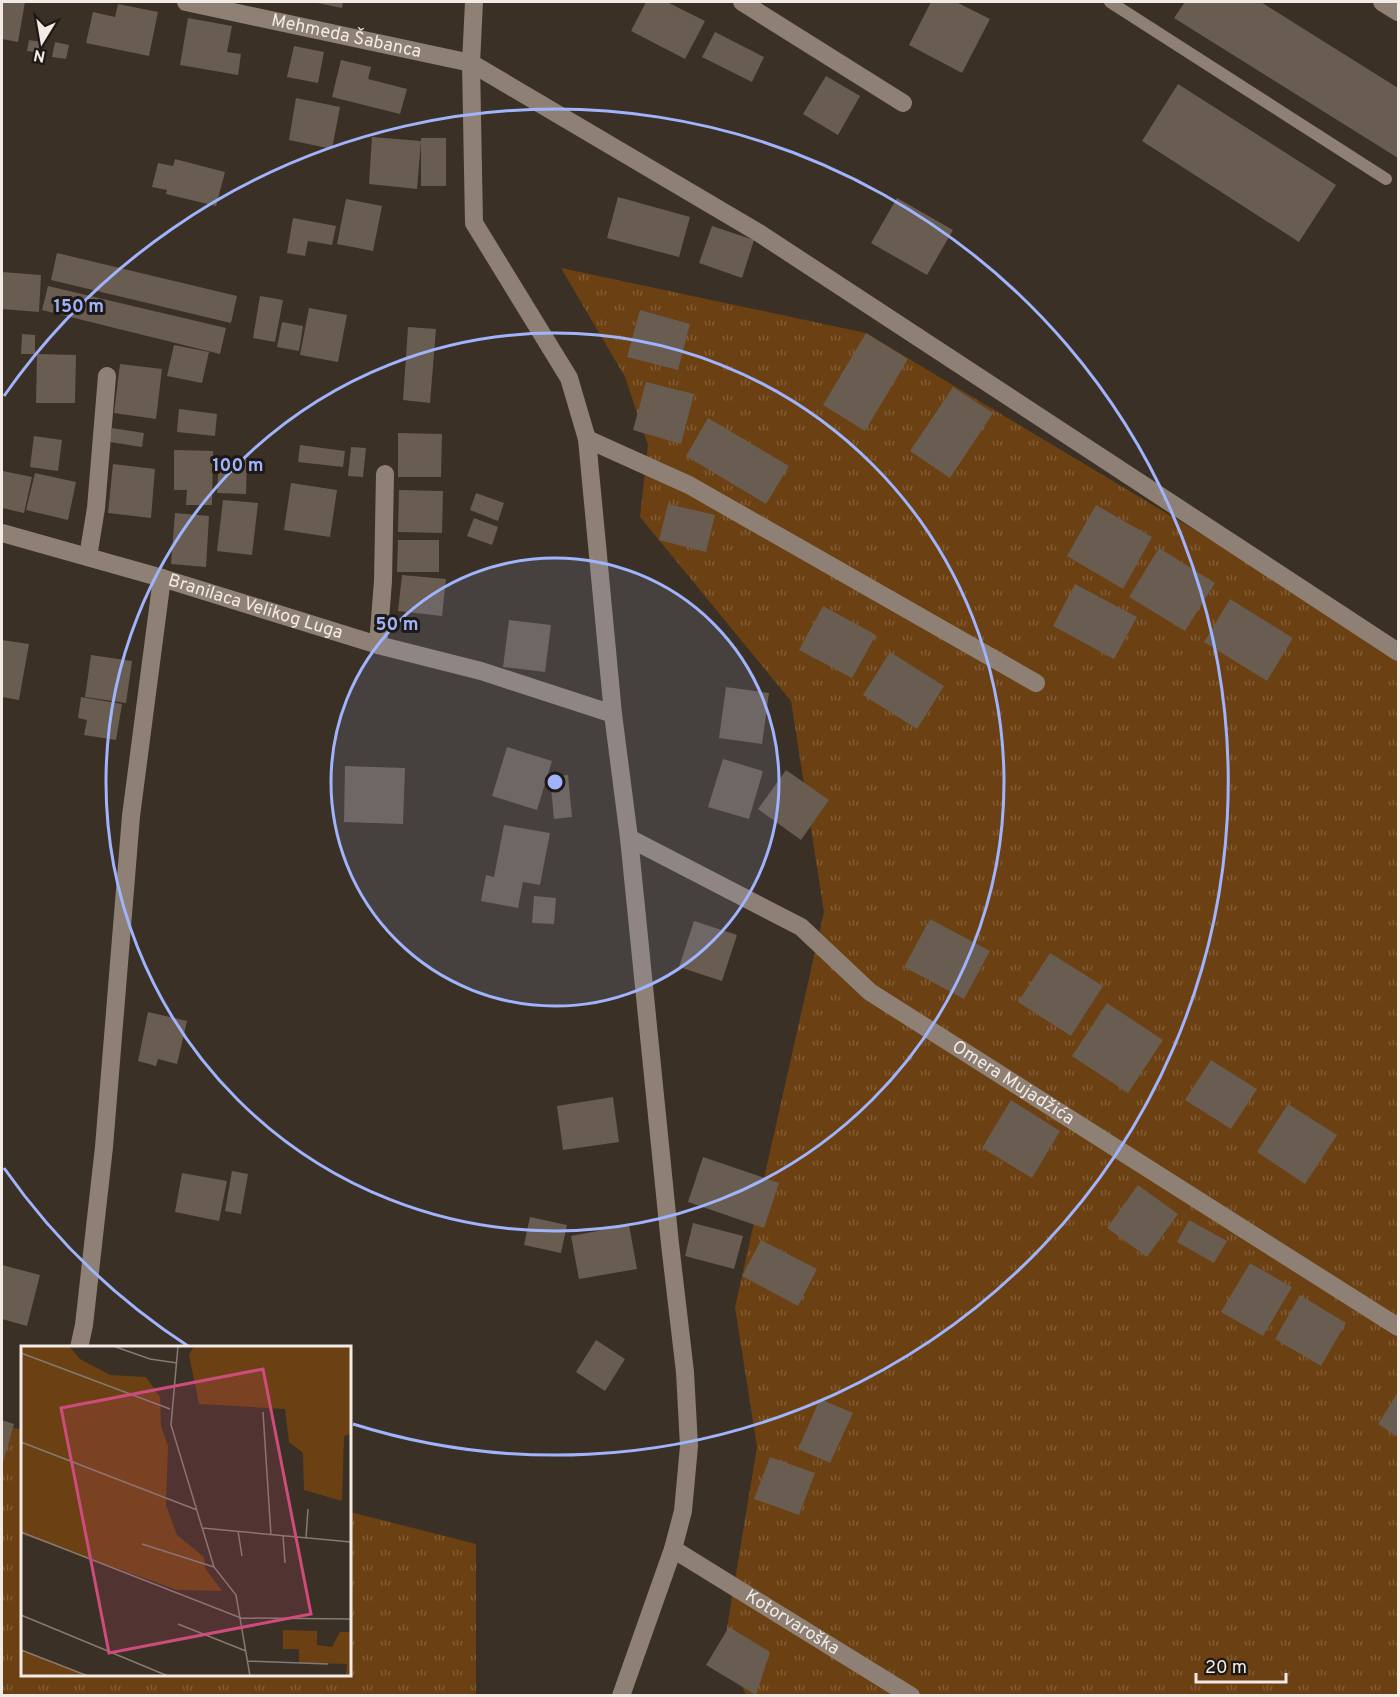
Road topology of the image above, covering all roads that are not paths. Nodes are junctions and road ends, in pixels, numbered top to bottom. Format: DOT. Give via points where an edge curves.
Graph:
graph roads {
  1 [pos="186,2"];
  2 [pos="474,2"];
  3 [pos="742,2"];
  4 [pos="1110,2"];
  5 [pos="1382,2"];
  6 [pos="1398,12"];
  7 [pos="471,63"];
  8 [pos="903,103"];
  9 [pos="1386,179"];
  10 [pos="107,376"];
  11 [pos="587,439"];
  12 [pos="385,474"];
  13 [pos="2,533"];
  14 [pos="88,557"];
  15 [pos="162,578"];
  16 [pos="378,645"];
  17 [pos="1398,652"];
  18 [pos="1036,683"];
  19 [pos="613,714"];
  20 [pos="629,838"];
  21 [pos="1398,1327"];
  22 [pos="80,1346"];
  23 [pos="673,1549"];
  24 [pos="621,1695"];
  25 [pos="910,1695"];
  1 -- 7 [label="street, Mehmeda Šabanca"];
  2 -- 7 [label="street"];
  3 -- 8 [label="street"];
  4 -- 9 [label="lane"];
  5 -- 6 [label="street"];
  7 -- 11 [label="street" via="474,223 569,378"];
  7 -- 17 [label="street, Mehmeda Šabanca" via="759,233"];
  10 -- 14 [label="street"];
  11 -- 18 [label="street" via="689,485"];
  11 -- 19 [label="street"];
  12 -- 16 [label="street"];
  13 -- 14 [label="street, Branilaca Velikog Luga"];
  14 -- 15 [label="street, Branilaca Velikog Luga"];
  15 -- 16 [label="street, Branilaca Velikog Luga"];
  15 -- 22 [label="street" via="131,816 104,1147"];
  16 -- 19 [label="street, Branilaca Velikog Luga" via="481,671"];
  19 -- 20 [label="street"];
  20 -- 21 [label="street, Omera Mujadžića" via="801,927 870,992"];
  20 -- 23 [label="street" via="685,1372 689,1446 683,1511"];
  23 -- 24 [label="street"];
  23 -- 25 [label="street, Kotorvaroška"];
}
